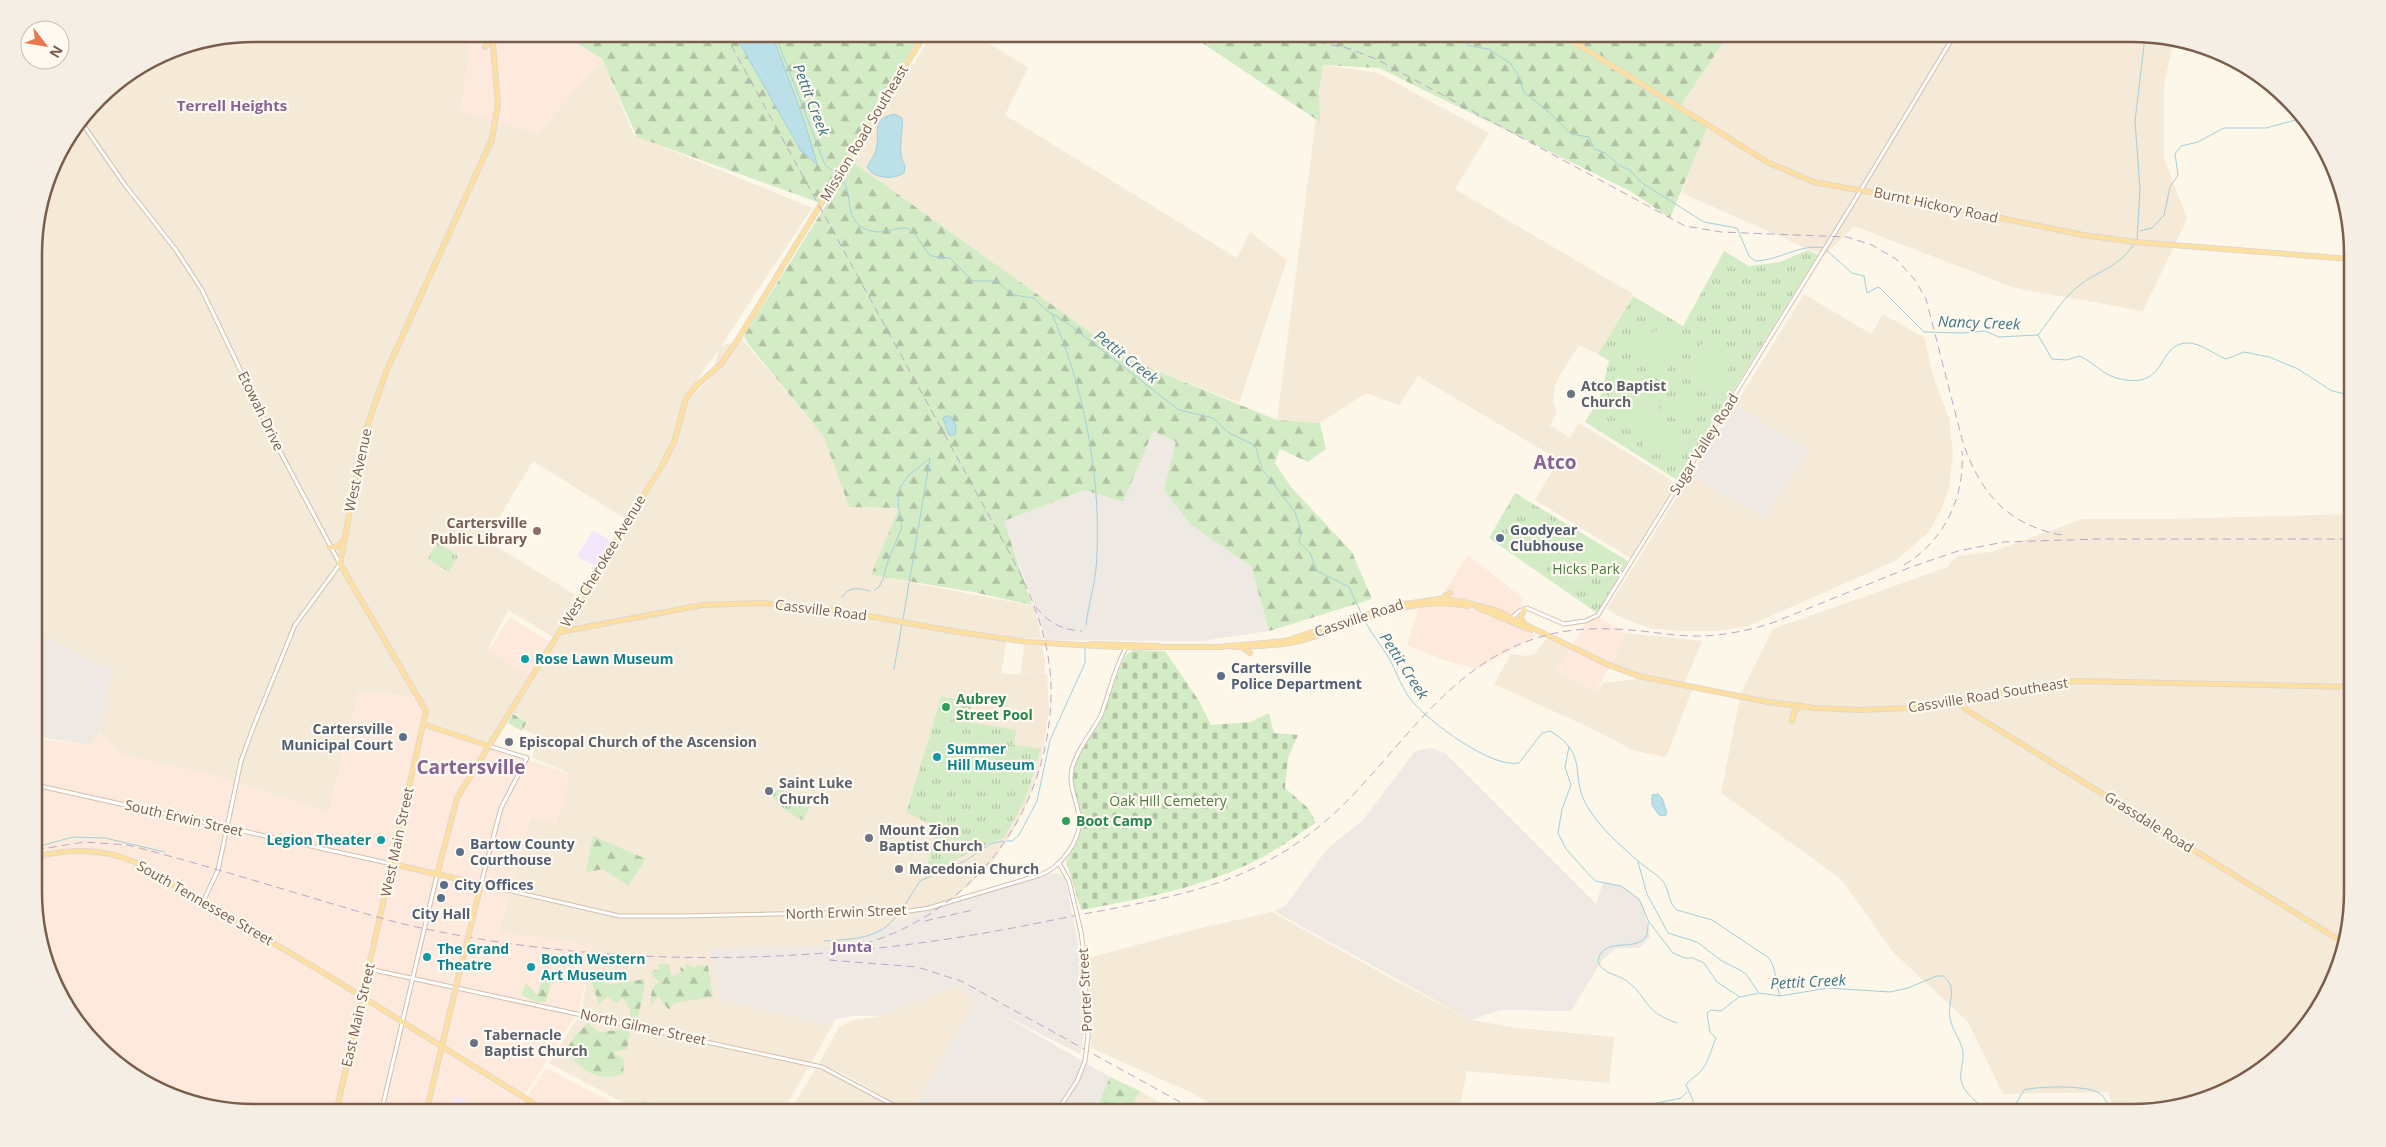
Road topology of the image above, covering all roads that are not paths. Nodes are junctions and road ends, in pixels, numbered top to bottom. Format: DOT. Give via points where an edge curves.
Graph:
graph roads {
  1 [pos="488,42"];
  2 [pos="493,42"];
  3 [pos="920,42"];
  4 [pos="1574,42"];
  5 [pos="1950,42"];
  6 [pos="485,47"];
  7 [pos="85,127"];
  8 [pos="1861,190"];
  9 [pos="820,207"];
  10 [pos="2344,259"];
  11 [pos="344,540"];
  12 [pos="330,547"];
  13 [pos="340,564"];
  14 [pos="1439,599"];
  15 [pos="1456,600"];
  16 [pos="1386,609"];
  17 [pos="1524,609"];
  18 [pos="1511,619"];
  19 [pos="1353,621"];
  20 [pos="566,623"];
  21 [pos="1524,623"];
  22 [pos="573,630"];
  23 [pos="560,632"];
  24 [pos="1554,639"];
  25 [pos="1127,646"];
  26 [pos="1218,647"];
  27 [pos="1242,647"];
  28 [pos="1250,653"];
  29 [pos="1657,680"];
  30 [pos="2344,687"];
  31 [pos="1960,700"];
  32 [pos="1950,702"];
  33 [pos="1800,706"];
  34 [pos="1963,708"];
  35 [pos="426,709"];
  36 [pos="1792,721"];
  37 [pos="423,724"];
  38 [pos="489,746"];
  39 [pos="42,787"];
  40 [pos="227,828"];
  41 [pos="42,856"];
  42 [pos="1059,863"];
  43 [pos="392,864"];
  44 [pos="437,874"];
  45 [pos="481,884"];
  46 [pos="203,902"];
  47 [pos="381,918"];
  48 [pos="2338,939"];
  49 [pos="369,969"];
  50 [pos="412,979"];
  51 [pos="362,996"];
  52 [pos="403,1021"];
  53 [pos="442,1045"];
  54 [pos="338,1105"];
  55 [pos="383,1105"];
  56 [pos="428,1105"];
  57 [pos="536,1105"];
  58 [pos="894,1105"];
  59 [pos="1061,1105"];
  1 -- 6 [label="main road"];
  2 -- 11 [label="main road, West Avenue" via="498,104 492,139 376,396 358,462"];
  3 -- 9 [label="main road, Mission Road Southeast"];
  4 -- 8 [label="main road, Burnt Hickory Road" via="1768,163 1814,182"];
  5 -- 8 [label="street, Sugar Valley Road"];
  7 -- 12 [label="street, Etowah Drive" via="202,290"];
  8 -- 10 [label="main road, Burnt Hickory Road" via="2083,235"];
  8 -- 17 [label="street, Sugar Valley Road" via="1598,615 1585,622 1564,624 1533,609"];
  9 -- 20 [label="main road, West Cherokee Avenue" via="734,347 686,399 668,454"];
  11 -- 12 [label="main road" via="337,547"];
  11 -- 13 [label="main road, West Avenue"];
  12 -- 13 [label="street, Etowah Drive"];
  13 -- 35 [label="main road, Etowah Drive"];
  13 -- 40 [label="street, West Avenue" via="293,631 245,750"];
  14 -- 15 [label="main road, Cassville Road"];
  14 -- 15 [label="main road" via="1450,592"];
  14 -- 16 [label="main road, Cassville Road" via="1412,601"];
  15 -- 18 [label="main road, Cassville Road" via="1492,609"];
  16 -- 18 [label="main road, Cassville Road" via="1446,603"];
  16 -- 19 [label="main road, Cassville Road"];
  17 -- 18 [label="street"];
  17 -- 21 [label="main road" via="1521,617"];
  18 -- 21 [label="main road, Cassville Road"];
  18 -- 24 [label="main road, Cassville Road"];
  19 -- 26 [label="main road, Cassville Road" via="1285,641"];
  19 -- 27 [label="main road, Cassville Road" via="1288,643"];
  20 -- 22 [label="main road"];
  20 -- 23 [label="main road, West Cherokee Avenue"];
  21 -- 24 [label="main road, Cassville Road"];
  22 -- 23 [label="main road, Cassville Road"];
  22 -- 25 [label="main road, Cassville Road" via="712,603 761,603 834,610 992,637"];
  23 -- 38 [label="main road, West Cherokee Avenue"];
  24 -- 29 [label="main road, Cassville Road" via="1627,672"];
  25 -- 26 [label="main road, Cassville Road"];
  25 -- 42 [label="street, North Erwin Street" via="1101,714 1073,766 1071,788 1079,826"];
  26 -- 27 [label="main road, Cassville Road"];
  27 -- 28 [label="main road"];
  29 -- 33 [label="main road, Cassville Road Southeast"];
  30 -- 31 [label="main road, Cassville Road Southeast" via="2076,681"];
  31 -- 32 [label="main road, Cassville Road Southeast"];
  31 -- 34 [label="main road"];
  32 -- 33 [label="main road, Cassville Road Southeast" via="1872,710"];
  32 -- 34 [label="main road, Grassdale Road"];
  33 -- 36 [label="main road"];
  34 -- 48 [label="main road, Grassdale Road"];
  35 -- 37 [label="main road, West Main Street"];
  37 -- 38 [label="main road"];
  37 -- 43 [label="main road, West Main Street"];
  38 -- 44 [label="main road, West Cherokee Avenue" via="454,805"];
  38 -- 45 [label="street" via="527,758 500,808"];
  39 -- 40 [label="street, South Erwin Street"];
  40 -- 43 [label="street, South Erwin Street"];
  40 -- 46 [label="street, West Avenue" via="218,870"];
  41 -- 46 [label="main road, South Tennessee Street" via="77,850 114,855 141,866"];
  42 -- 45 [label="street, North Erwin Street" via="1034,877 929,908 898,912 626,917"];
  42 -- 59 [label="street, Porter Street, bridge" via="1069,881 1081,932 1088,1036 1085,1061"];
  43 -- 44 [label="main road, North Erwin Street"];
  43 -- 47 [label="main road, West Main Street"];
  44 -- 45 [label="main road, North Erwin Street"];
  44 -- 50 [label="street, West Cherokee Avenue"];
  45 -- 53 [label="main road, bridge"];
  46 -- 51 [label="main road, South Tennessee Street"];
  47 -- 49 [label="main road, East Main Street"];
  49 -- 50 [label="street, North Gilmer Street"];
  49 -- 51 [label="main road, East Main Street"];
  50 -- 52 [label="street, West Cherokee Avenue"];
  50 -- 58 [label="street, North Gilmer Street" via="820,1066"];
  51 -- 52 [label="main road, South Tennessee Street"];
  51 -- 54 [label="main road, East Main Street"];
  52 -- 53 [label="main road, South Tennessee Street"];
  52 -- 55 [label="street, West Cherokee Avenue"];
  53 -- 56 [label="main road"];
  53 -- 57 [label="main road, South Tennessee Street"];
}
